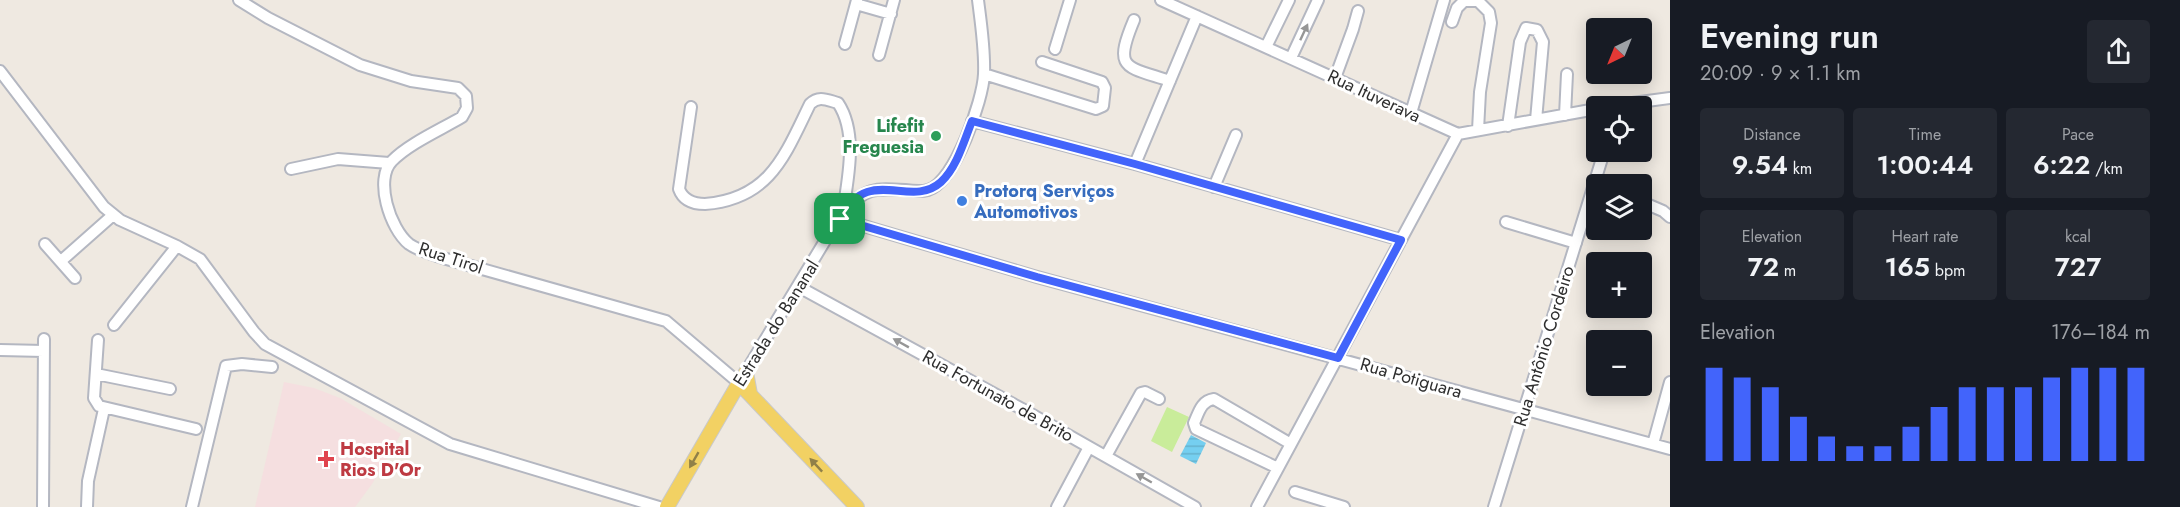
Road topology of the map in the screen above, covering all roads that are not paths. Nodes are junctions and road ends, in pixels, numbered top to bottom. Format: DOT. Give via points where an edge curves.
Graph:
graph roads {
  1 [pos="239,0"];
  2 [pos="894,0"];
  3 [pos="978,0"];
  4 [pos="1070,0"];
  5 [pos="1161,0"];
  6 [pos="1289,0"];
  7 [pos="1444,0"];
  8 [pos="857,2"];
  9 [pos="1313,2"];
  10 [pos="1358,11"];
  11 [pos="891,14"];
  12 [pos="1197,16"];
  13 [pos="1134,20"];
  14 [pos="1452,22"];
  15 [pos="845,44"];
  16 [pos="1266,47"];
  17 [pos="1055,49"];
  18 [pos="879,55"];
  19 [pos="1292,58"];
  20 [pos="1042,62"];
  21 [pos="0,71"];
  22 [pos="984,74"];
  23 [pos="1567,74"];
  24 [pos="1335,78"];
  25 [pos="1170,81"];
  26 [pos="1670,98"];
  27 [pos="1652,101"];
  28 [pos="691,107"];
  29 [pos="1586,111"];
  30 [pos="1411,113"];
  31 [pos="1565,115"];
  32 [pos="1536,120"];
  33 [pos="972,121"];
  34 [pos="1508,126"];
  35 [pos="1478,130"];
  36 [pos="1458,134"];
  37 [pos="1236,135"];
  38 [pos="1601,162"];
  39 [pos="389,163"];
  40 [pos="1135,164"];
  41 [pos="291,169"];
  42 [pos="1214,187"];
  43 [pos="1652,206"];
  44 [pos="113,215"];
  45 [pos="842,215"];
  46 [pos="1670,217"];
  47 [pos="1506,222"];
  48 [pos="1401,240"];
  49 [pos="1576,243"];
  50 [pos="45,244"];
  51 [pos="177,246"];
  52 [pos="61,261"];
  53 [pos="75,278"];
  54 [pos="799,287"];
  55 [pos="114,325"];
  56 [pos="44,339"];
  57 [pos="98,340"];
  58 [pos="0,350"];
  59 [pos="44,351"];
  60 [pos="1338,358"];
  61 [pos="272,367"];
  62 [pos="96,374"];
  63 [pos="743,377"];
  64 [pos="1670,382"];
  65 [pos="170,389"];
  66 [pos="1159,399"];
  67 [pos="761,406"];
  68 [pos="104,409"];
  69 [pos="1524,410"];
  70 [pos="722,413"];
  71 [pos="196,429"];
  72 [pos="1291,444"];
  73 [pos="1653,444"];
  74 [pos="1089,447"];
  75 [pos="1670,449"];
  76 [pos="1106,456"];
  77 [pos="1278,468"];
  78 [pos="1295,492"];
  79 [pos="43,507"];
  80 [pos="87,507"];
  81 [pos="192,507"];
  82 [pos="659,507"];
  83 [pos="667,507"];
  84 [pos="856,507"];
  85 [pos="1057,507"];
  86 [pos="1195,507"];
  87 [pos="1257,507"];
  88 [pos="1344,507"];
  89 [pos="1494,507"];
  1 -- 39 [label="street" via="360,65 389,76 449,86 462,92 467,102 462,117"];
  2 -- 11 [label="street"];
  3 -- 22 [label="street, Estrada do Bananal"];
  4 -- 17 [label="street"];
  5 -- 12 [label="street, Rua Ituverava"];
  6 -- 16 [label="street"];
  7 -- 30 [label="street"];
  8 -- 11 [label="street"];
  8 -- 15 [label="street"];
  19 -- 9 [label="street, one-way"];
  10 -- 24 [label="street"];
  11 -- 18 [label="street"];
  12 -- 16 [label="street, Rua Ituverava"];
  12 -- 25 [label="street"];
  13 -- 25 [label="street" via="1125,42 1124,59 1138,70"];
  14 -- 35 [label="street" via="1456,8 1464,1 1478,1 1489,12 1491,23"];
  16 -- 19 [label="street, Rua Ituverava"];
  19 -- 24 [label="street, Rua Ituverava"];
  20 -- 22 [label="street" via="1102,82 1103,106 1096,109"];
  21 -- 44 [label="street"];
  22 -- 33 [label="street, Estrada do Bananal"];
  23 -- 31 [label="street"];
  24 -- 30 [label="street, Rua Ituverava"];
  25 -- 40 [label="street"];
  26 -- 27 [label="street"];
  28 -- 45 [label="street" via="679,189 690,202 700,204 730,199 760,183 783,160 810,104 819,98 838,103 846,117 849,141"];
  29 -- 31 [label="street"];
  30 -- 36 [label="street, Rua Ituverava"];
  31 -- 32 [label="street"];
  32 -- 34 [label="street"];
  32 -- 34 [label="street" via="1543,42 1537,30 1526,28 1520,42"];
  33 -- 40 [label="street"];
  33 -- 45 [label="street, Estrada do Bananal" via="951,170 933,188 870,190 861,194"];
  34 -- 35 [label="street"];
  35 -- 36 [label="street"];
  36 -- 48 [label="street"];
  37 -- 42 [label="street"];
  38 -- 49 [label="street, Rua Antônio Cordeiro"];
  39 -- 41 [label="street" via="338,159"];
  39 -- 63 [label="street, Rua Tirol" via="385,179 387,207 409,243 443,258 666,321"];
  40 -- 42 [label="street"];
  42 -- 48 [label="street"];
  43 -- 46 [label="street"];
  44 -- 51 [label="street"];
  44 -- 52 [label="street"];
  45 -- 54 [label="street, Estrada do Bananal"];
  45 -- 60 [label="street, Rua Potiguara" via="1037,277"];
  47 -- 49 [label="street"];
  48 -- 60 [label="street"];
  49 -- 69 [label="street, Rua Antônio Cordeiro"];
  50 -- 52 [label="street"];
  51 -- 55 [label="street"];
  51 -- 82 [label="street" via="200,259 265,344 450,444"];
  52 -- 53 [label="street"];
  54 -- 63 [label="street, Estrada do Bananal"];
  74 -- 54 [label="street, Rua Fortunato de Brito, one-way"];
  56 -- 59 [label="street"];
  57 -- 62 [label="street"];
  58 -- 59 [label="street"];
  59 -- 79 [label="street"];
  60 -- 69 [label="street, Rua Potiguara"];
  60 -- 72 [label="street"];
  61 -- 81 [label="street" via="226,366"];
  62 -- 65 [label="street"];
  62 -- 68 [label="street" via="94,398"];
  63 -- 67 [label="main road" via="750,394"];
  63 -- 70 [label="main road, Estrada do Bananal"];
  64 -- 73 [label="street"];
  66 -- 76 [label="street" via="1141,393"];
  67 -- 70 [label="main road" via="740,401"];
  84 -- 67 [label="main road, one-way"];
  68 -- 71 [label="street"];
  68 -- 80 [label="street" via="88,482"];
  69 -- 73 [label="street, Rua Potiguara"];
  69 -- 89 [label="street, Rua Antônio Cordeiro"];
  70 -- 83 [label="main road, Estrada do Bananal, one-way"];
  72 -- 77 [label="street"];
  72 -- 77 [label="street" via="1214,399 1200,409 1194,423 1196,429"];
  73 -- 75 [label="street, Rua Potiguara"];
  74 -- 76 [label="street, Rua Fortunato de Brito"];
  74 -- 85 [label="street"];
  86 -- 76 [label="street, Rua Fortunato de Brito, one-way"];
  77 -- 87 [label="street"];
  78 -- 88 [label="street"];
}
